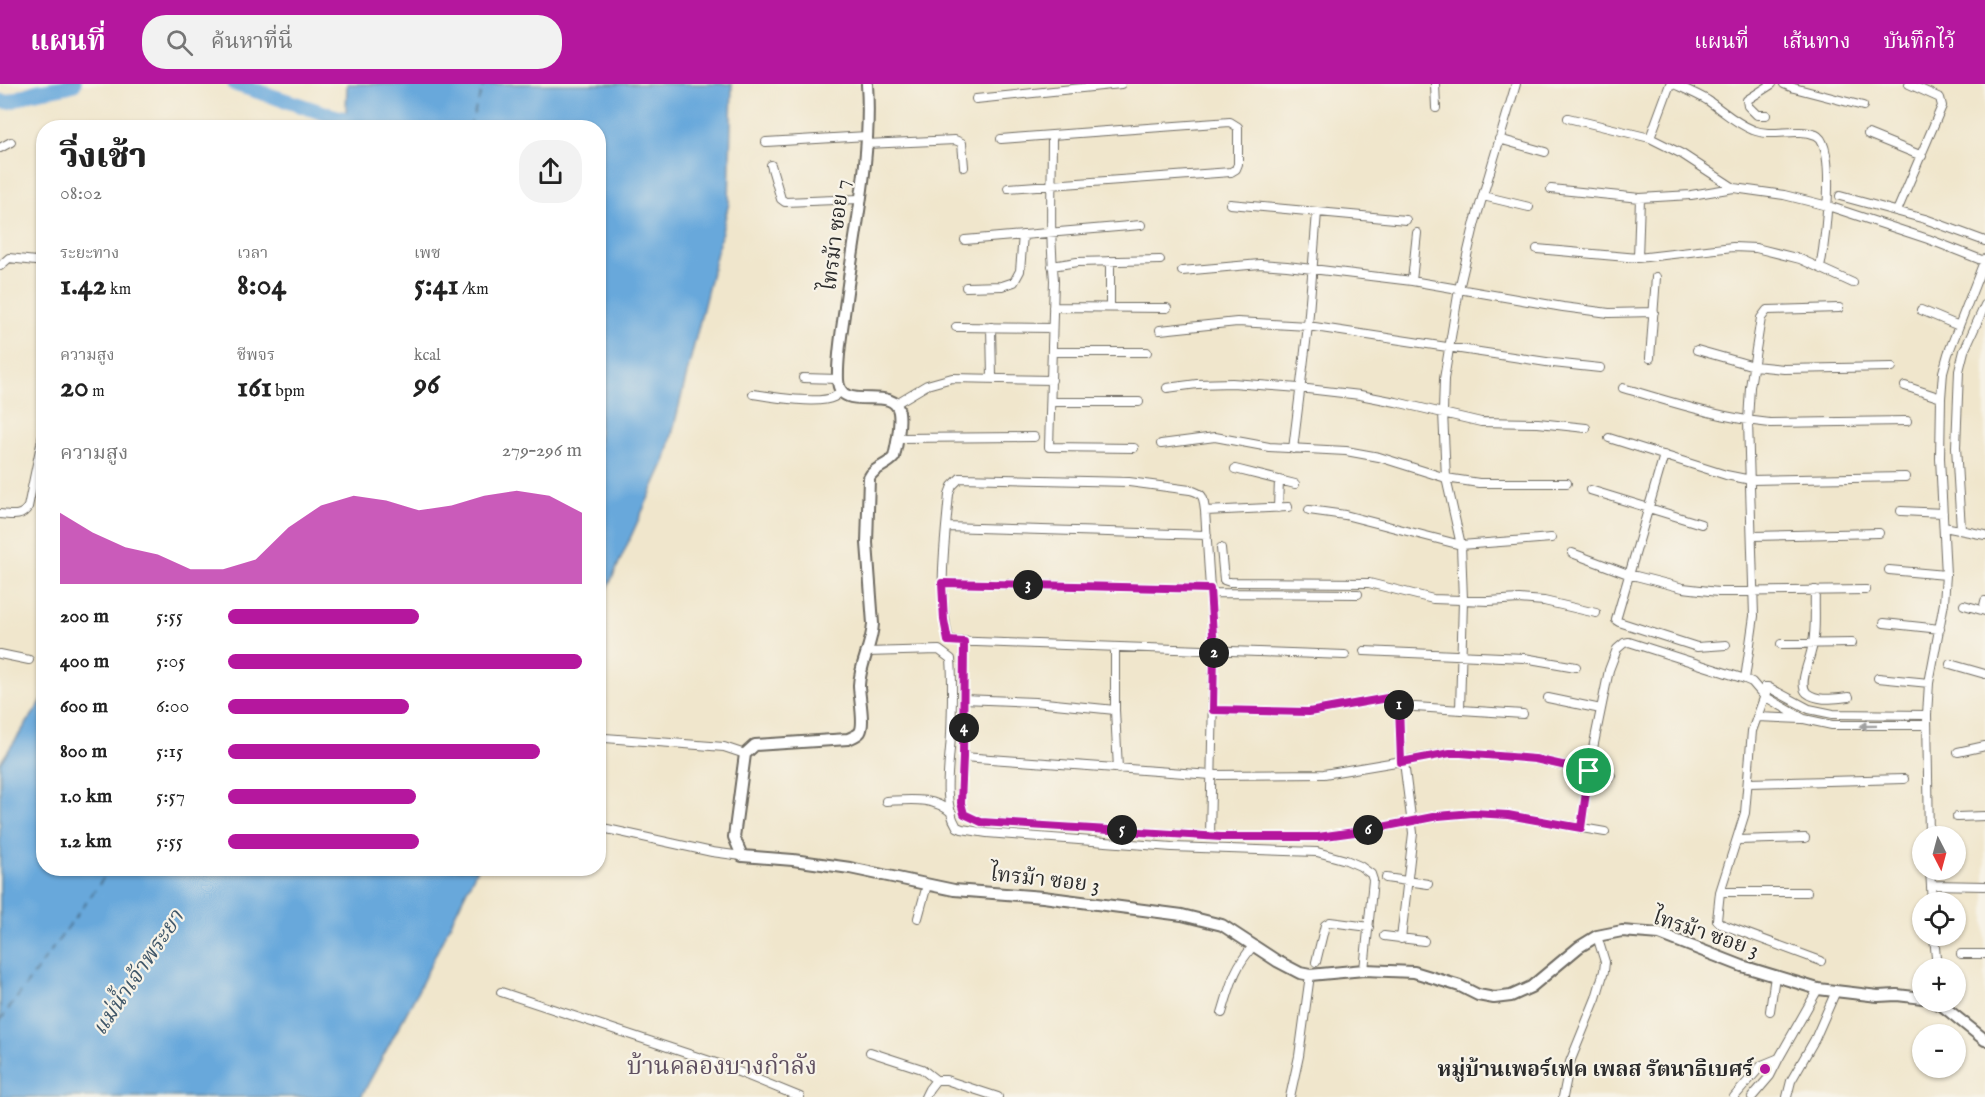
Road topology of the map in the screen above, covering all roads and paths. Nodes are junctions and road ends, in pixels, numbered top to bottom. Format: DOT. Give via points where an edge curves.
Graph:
graph roads {
  1 [pos="867,84"];
  2 [pos="1121,84"];
  3 [pos="1435,84"];
  4 [pos="1516,84"];
  5 [pos="1672,84"];
  6 [pos="1773,84"];
  7 [pos="1784,84"];
  8 [pos="1909,84"];
  9 [pos="976,99"];
  10 [pos="1863,106"];
  11 [pos="1436,108"];
  12 [pos="1766,115"];
  13 [pos="1568,118"];
  14 [pos="1868,134"];
  15 [pos="1052,135"];
  16 [pos="1650,138"];
  17 [pos="1001,139"];
  18 [pos="1499,139"];
  19 [pos="866,140"];
  20 [pos="11,142"];
  21 [pos="766,142"];
  22 [pos="0,148"];
  23 [pos="1545,152"];
  24 [pos="1922,156"];
  25 [pos="771,165"];
  26 [pos="964,167"];
  27 [pos="1711,173"];
  28 [pos="1053,184"];
  29 [pos="1008,188"];
  30 [pos="1551,189"];
  31 [pos="1734,189"];
  32 [pos="1703,193"];
  33 [pos="1483,196"];
  34 [pos="1840,196"];
  35 [pos="1640,198"];
  36 [pos="860,200"];
  37 [pos="1230,204"];
  38 [pos="1828,206"];
  39 [pos="1529,207"];
  40 [pos="1897,211"];
  41 [pos="1317,212"];
  42 [pos="1406,220"];
  43 [pos="1141,225"];
  44 [pos="1052,233"];
  45 [pos="1417,233"];
  46 [pos="1023,235"];
  47 [pos="965,240"];
  48 [pos="1985,241"];
  49 [pos="1537,249"];
  50 [pos="1638,258"];
  51 [pos="1160,260"];
  52 [pos="1985,260"];
  53 [pos="36,261"];
  54 [pos="1110,261"];
  55 [pos="0,266"];
  56 [pos="1052,266"];
  57 [pos="1820,268"];
  58 [pos="1313,269"];
  59 [pos="1182,271"];
  60 [pos="1656,277"];
  61 [pos="1412,281"];
  62 [pos="1853,283"];
  63 [pos="966,287"];
  64 [pos="1459,289"];
  65 [pos="1985,304"];
  66 [pos="1053,307"];
  67 [pos="1110,307"];
  68 [pos="1167,308"];
  69 [pos="1839,308"];
  70 [pos="1921,310"];
  71 [pos="1654,312"];
  72 [pos="1308,326"];
  73 [pos="1959,326"];
  74 [pos="956,327"];
  75 [pos="991,327"];
  76 [pos="1052,328"];
  77 [pos="1160,330"];
  78 [pos="1448,346"];
  79 [pos="1697,350"];
  80 [pos="1052,352"];
  81 [pos="1147,352"];
  82 [pos="1650,358"];
  83 [pos="1754,366"];
  84 [pos="1893,367"];
  85 [pos="1600,368"];
  86 [pos="803,378"];
  87 [pos="992,378"];
  88 [pos="838,379"];
  89 [pos="1052,380"];
  90 [pos="1905,386"];
  91 [pos="1167,388"];
  92 [pos="1299,388"];
  93 [pos="1623,388"];
  94 [pos="841,390"];
  95 [pos="753,394"];
  96 [pos="1941,398"];
  97 [pos="1051,402"];
  98 [pos="1139,402"];
  99 [pos="895,404"];
  100 [pos="1443,412"];
  101 [pos="1748,421"];
  102 [pos="1907,421"];
  103 [pos="1586,428"];
  104 [pos="1034,437"];
  105 [pos="897,438"];
  106 [pos="1609,438"];
  107 [pos="1161,444"];
  108 [pos="1134,448"];
  109 [pos="1293,449"];
  110 [pos="1664,455"];
  111 [pos="36,468"];
  112 [pos="1235,469"];
  113 [pos="1905,477"];
  114 [pos="1446,478"];
  115 [pos="1279,480"];
  116 [pos="1751,480"];
  117 [pos="1567,483"];
  118 [pos="1295,484"];
  119 [pos="1590,490"];
  120 [pos="1288,507"];
  121 [pos="1647,507"];
  122 [pos="1278,508"];
  123 [pos="1309,510"];
  124 [pos="1205,511"];
  125 [pos="1901,511"];
  126 [pos="1943,513"];
  127 [pos="0,514"];
  128 [pos="1701,524"];
  129 [pos="946,527"];
  130 [pos="1944,527"];
  131 [pos="1961,529"];
  132 [pos="1879,534"];
  133 [pos="1207,535"];
  134 [pos="1985,535"];
  135 [pos="1753,536"];
  136 [pos="1551,538"];
  137 [pos="1461,545"];
  138 [pos="1221,548"];
  139 [pos="1572,553"];
  140 [pos="1889,570"];
  141 [pos="1629,574"];
  142 [pos="1946,575"];
  143 [pos="942,583"];
  144 [pos="1815,590"];
  145 [pos="1866,590"];
  146 [pos="1210,591"];
  147 [pos="1754,591"];
  148 [pos="1358,594"];
  149 [pos="1463,600"];
  150 [pos="1985,601"];
  151 [pos="1964,605"];
  152 [pos="1984,611"];
  153 [pos="1596,613"];
  154 [pos="1884,623"];
  155 [pos="1940,628"];
  156 [pos="964,642"];
  157 [pos="1852,643"];
  158 [pos="1726,645"];
  159 [pos="1781,645"];
  160 [pos="1813,645"];
  161 [pos="1115,648"];
  162 [pos="1214,650"];
  163 [pos="1364,651"];
  164 [pos="866,652"];
  165 [pos="0,654"];
  166 [pos="1345,655"];
  167 [pos="1463,656"];
  168 [pos="29,660"];
  169 [pos="1950,664"];
  170 [pos="1576,667"];
  171 [pos="1985,674"];
  172 [pos="1878,678"];
  173 [pos="1745,679"];
  174 [pos="1929,683"];
  175 [pos="1757,687"];
  176 [pos="1768,687"];
  177 [pos="1764,696"];
  178 [pos="1849,697"];
  179 [pos="1548,698"];
  180 [pos="963,699"];
  181 [pos="1415,707"];
  182 [pos="1601,709"];
  183 [pos="1115,710"];
  184 [pos="1213,710"];
  185 [pos="1460,710"];
  186 [pos="1523,714"];
  187 [pos="1927,715"];
  188 [pos="1757,717"];
  189 [pos="1804,719"];
  190 [pos="1926,725"];
  191 [pos="606,738"];
  192 [pos="1985,746"];
  193 [pos="1958,752"];
  194 [pos="745,754"];
  195 [pos="963,757"];
  196 [pos="1403,762"];
  197 [pos="1118,769"];
  198 [pos="1589,771"];
  199 [pos="1210,775"];
  200 [pos="1611,776"];
  201 [pos="1904,778"];
  202 [pos="1748,783"];
  203 [pos="886,801"];
  204 [pos="951,813"];
  205 [pos="1985,816"];
  206 [pos="1957,817"];
  207 [pos="1412,820"];
  208 [pos="1929,826"];
  209 [pos="1581,828"];
  210 [pos="606,829"];
  211 [pos="1605,832"];
  212 [pos="1210,836"];
  213 [pos="1805,838"];
  214 [pos="1738,840"];
  215 [pos="742,856"];
  216 [pos="1386,878"];
  217 [pos="1931,880"];
  218 [pos="1408,881"];
  219 [pos="1428,884"];
  220 [pos="927,885"];
  221 [pos="1931,885"];
  222 [pos="1985,886"];
  223 [pos="1720,892"];
  224 [pos="1807,892"];
  225 [pos="1931,892"];
  226 [pos="918,918"];
  227 [pos="1369,927"];
  228 [pos="1384,936"];
  229 [pos="1597,936"];
  230 [pos="1401,939"];
  231 [pos="1424,941"];
  232 [pos="1254,945"];
  233 [pos="1961,954"];
  234 [pos="1985,954"];
  235 [pos="1821,961"];
  236 [pos="1316,962"];
  237 [pos="1364,970"];
  238 [pos="1310,975"];
  239 [pos="1774,976"];
  240 [pos="1818,989"];
  241 [pos="1836,991"];
  242 [pos="501,992"];
  243 [pos="1912,996"];
  244 [pos="1770,1011"];
  245 [pos="1949,1012"];
  246 [pos="1222,1013"];
  247 [pos="1985,1040"];
  248 [pos="870,1052"];
  249 [pos="1779,1058"];
  250 [pos="936,1080"];
  251 [pos="800,1097"];
  252 [pos="926,1097"];
  253 [pos="998,1097"];
  254 [pos="1290,1097"];
  255 [pos="1563,1097"];
  256 [pos="1734,1097"];
  257 [pos="1752,1097"];
  258 [pos="1787,1097"];
  1 -- 19 [label="street, ไทรม้า ซอย 7"];
  2 -- 9 [label="street"];
  3 -- 11 [label="street"];
  4 -- 18 [label="street"];
  5 -- 16 [label="street"];
  5 -- 38 [label="street" via="1707,100 1751,130 1804,133 1821,138 1826,150"];
  6 -- 12 [label="street" via="1747,100 1757,115"];
  7 -- 10 [label="street"];
  8 -- 24 [label="street" via="1942,102"];
  13 -- 16 [label="street"];
  14 -- 24 [label="street"];
  15 -- 17 [label="street"];
  15 -- 28 [label="street"];
  15 -- 28 [label="street" via="1230,122 1238,127 1238,164 1231,172"];
  16 -- 27 [label="street"];
  18 -- 23 [label="street"];
  18 -- 33 [label="street"];
  19 -- 21 [label="street"];
  19 -- 26 [label="street" via="960,141"];
  19 -- 36 [label="street, ไทรม้า ซอย 7"];
  20 -- 22 [label="street"];
  24 -- 40 [label="street"];
  25 -- 36 [label="street" via="785,202"];
  27 -- 31 [label="street"];
  27 -- 32 [label="street" via="1711,186"];
  28 -- 29 [label="street"];
  28 -- 44 [label="street"];
  30 -- 35 [label="street"];
  31 -- 32 [label="street"];
  31 -- 38 [label="street"];
  32 -- 35 [label="street"];
  33 -- 39 [label="street"];
  33 -- 64 [label="street"];
  34 -- 40 [label="street"];
  35 -- 50 [label="street"];
  36 -- 88 [label="street, ไทรม้า ซอย 7"];
  37 -- 41 [label="street"];
  38 -- 52 [label="street"];
  38 -- 57 [label="street"];
  40 -- 48 [label="street"];
  41 -- 42 [label="street"];
  41 -- 58 [label="street"];
  43 -- 44 [label="street"];
  44 -- 46 [label="street"];
  44 -- 56 [label="street"];
  45 -- 61 [label="street"];
  46 -- 47 [label="street"];
  46 -- 63 [label="street" via="1021,263 1014,282"];
  49 -- 50 [label="street"];
  50 -- 57 [label="street" via="1756,248"];
  51 -- 54 [label="street"];
  52 -- 73 [label="street"];
  53 -- 55 [label="street" via="9,258"];
  54 -- 56 [label="street"];
  54 -- 67 [label="street"];
  56 -- 66 [label="street"];
  57 -- 62 [label="street"];
  58 -- 59 [label="street" via="1260,264"];
  58 -- 61 [label="street"];
  58 -- 72 [label="street"];
  60 -- 71 [label="street"];
  61 -- 64 [label="street"];
  64 -- 71 [label="street" via="1609,313"];
  64 -- 78 [label="street"];
  65 -- 131 [label="street" via="1959,372 1956,447"];
  66 -- 67 [label="street"];
  66 -- 76 [label="street"];
  67 -- 68 [label="street"];
  69 -- 83 [label="street" via="1767,310 1761,318"];
  70 -- 73 [label="street"];
  71 -- 82 [label="street"];
  72 -- 77 [label="street" via="1237,322"];
  72 -- 78 [label="street"];
  72 -- 92 [label="street"];
  73 -- 96 [label="street" via="1946,363"];
  74 -- 75 [label="street"];
  75 -- 76 [label="street"];
  75 -- 87 [label="street"];
  76 -- 80 [label="street"];
  78 -- 85 [label="street"];
  78 -- 100 [label="street"];
  79 -- 83 [label="street"];
  80 -- 81 [label="street"];
  80 -- 89 [label="street"];
  83 -- 84 [label="street"];
  83 -- 101 [label="street"];
  86 -- 88 [label="street"];
  87 -- 89 [label="street"];
  87 -- 99 [label="street" via="936,381"];
  88 -- 94 [label="street, ไทรม้า ซอย 7"];
  89 -- 97 [label="street"];
  90 -- 96 [label="street"];
  91 -- 92 [label="street" via="1232,383"];
  92 -- 100 [label="street" via="1360,395"];
  92 -- 109 [label="street"];
  93 -- 101 [label="street"];
  94 -- 95 [label="street" via="835,397 819,400"];
  94 -- 99 [label="street" via="850,397 887,399"];
  96 -- 126 [label="street"];
  97 -- 98 [label="street"];
  97 -- 108 [label="street" via="1049,447"];
  99 -- 105 [label="street" via="899,412"];
  100 -- 103 [label="street" via="1481,422"];
  100 -- 114 [label="street"];
  101 -- 102 [label="street"];
  101 -- 116 [label="street"];
  104 -- 105 [label="street"];
  105 -- 164 [label="street" via="894,458 869,478 867,543 873,624"];
  106 -- 110 [label="street"];
  107 -- 109 [label="street" via="1215,437"];
  109 -- 114 [label="street" via="1379,457"];
  110 -- 116 [label="street"];
  110 -- 121 [label="street"];
  111 -- 127 [label="street" via="28,507 18,516"];
  112 -- 115 [label="street"];
  113 -- 116 [label="street"];
  114 -- 117 [label="street" via="1486,484"];
  114 -- 137 [label="street"];
  115 -- 118 [label="street"];
  115 -- 122 [label="street"];
  116 -- 135 [label="street"];
  119 -- 121 [label="street"];
  120 -- 122 [label="street"];
  121 -- 128 [label="street"];
  121 -- 141 [label="street"];
  122 -- 124 [label="street"];
  123 -- 137 [label="street" via="1345,515"];
  124 -- 129 [label="street" via="1202,496 1190,490 1129,482 960,478 949,494"];
  124 -- 133 [label="street"];
  125 -- 126 [label="street"];
  126 -- 130 [label="street"];
  129 -- 133 [label="street"];
  129 -- 143 [label="street"];
  130 -- 131 [label="street"];
  130 -- 142 [label="street"];
  131 -- 134 [label="street"];
  132 -- 135 [label="street"];
  133 -- 146 [label="street"];
  135 -- 147 [label="street"];
  136 -- 137 [label="street"];
  137 -- 149 [label="street"];
  138 -- 149 [label="street" via="1222,575 1230,582 1369,583 1428,598"];
  139 -- 141 [label="street"];
  140 -- 142 [label="street"];
  141 -- 147 [label="street" via="1683,588"];
  141 -- 158 [label="street" via="1616,620 1697,647"];
  142 -- 155 [label="street"];
  143 -- 146 [label="street"];
  143 -- 156 [label="street" via="948,641"];
  144 -- 145 [label="street"];
  144 -- 147 [label="street"];
  144 -- 160 [label="street"];
  146 -- 148 [label="street"];
  146 -- 162 [label="street"];
  147 -- 173 [label="street"];
  149 -- 153 [label="street" via="1544,601"];
  149 -- 167 [label="street"];
  150 -- 152 [label="street"];
  151 -- 152 [label="street"];
  154 -- 155 [label="street"];
  155 -- 174 [label="street"];
  156 -- 161 [label="street"];
  156 -- 180 [label="street"];
  157 -- 160 [label="street"];
  159 -- 160 [label="street"];
  160 -- 178 [label="street" via="1805,676 1806,692 1823,699"];
  161 -- 162 [label="street"];
  161 -- 183 [label="street"];
  162 -- 166 [label="street"];
  162 -- 184 [label="street"];
  163 -- 167 [label="street"];
  164 -- 194 [label="street" via="859,682 862,725 857,735 819,742 755,745"];
  164 -- 204 [label="street" via="939,650 951,659"];
  165 -- 168 [label="street"];
  167 -- 170 [label="street" via="1524,658"];
  167 -- 185 [label="street"];
  169 -- 171 [label="street"];
  172 -- 174 [label="street"];
  173 -- 175 [label="street"];
  173 -- 182 [label="street" via="1624,643 1617,649 1609,670"];
  174 -- 187 [label="street"];
  175 -- 176 [label="street"];
  175 -- 177 [label="street"];
  176 -- 177 [label="street"];
  176 -- 187 [label="street" via="1809,709 1833,714"];
  177 -- 188 [label="street"];
  177 -- 189 [label="street"];
  179 -- 182 [label="street"];
  180 -- 183 [label="street"];
  180 -- 195 [label="street"];
  181 -- 185 [label="street"];
  182 -- 198 [label="street"];
  183 -- 197 [label="street"];
  184 -- 196 [label="street" via="1309,712 1393,699 1399,706"];
  184 -- 199 [label="street"];
  185 -- 186 [label="street"];
  187 -- 190 [label="street"];
  188 -- 189 [label="street"];
  188 -- 202 [label="street" via="1752,731"];
  190 -- 189 [label="street, one-way" via="1832,725"];
  190 -- 208 [label="street"];
  191 -- 194 [label="street" via="724,747"];
  192 -- 193 [label="street"];
  194 -- 215 [label="street" via="734,837"];
  195 -- 197 [label="street"];
  195 -- 212 [label="street" via="964,814 981,822"];
  196 -- 198 [label="street" via="1461,753 1535,759"];
  196 -- 199 [label="street" via="1324,774"];
  196 -- 207 [label="street"];
  197 -- 199 [label="street"];
  198 -- 200 [label="street"];
  198 -- 209 [label="street"];
  199 -- 212 [label="street"];
  201 -- 202 [label="street"];
  202 -- 214 [label="street"];
  203 -- 204 [label="street" via="933,801"];
  204 -- 227 [label="street" via="957,827 987,833 1172,848 1317,852 1346,860 1371,874"];
  205 -- 206 [label="street"];
  207 -- 209 [label="street" via="1473,813"];
  207 -- 212 [label="street" via="1318,837"];
  207 -- 218 [label="street"];
  209 -- 211 [label="street"];
  210 -- 215 [label="street"];
  213 -- 214 [label="street"];
  214 -- 223 [label="street"];
  215 -- 220 [label="street, ไทรม้า ซอย 3" via="850,868"];
  216 -- 218 [label="street"];
  217 -- 221 [label="street"];
  218 -- 219 [label="street"];
  218 -- 230 [label="street"];
  220 -- 226 [label="street"];
  220 -- 232 [label="street, ไทรม้า ซอย 3" via="1182,915 1217,922"];
  221 -- 222 [label="street"];
  221 -- 225 [label="street"];
  223 -- 224 [label="street"];
  223 -- 235 [label="street" via="1717,920 1721,924"];
  227 -- 236 [label="street" via="1330,922 1325,925"];
  227 -- 237 [label="street"];
  228 -- 230 [label="street"];
  229 -- 237 [label="street, ไทรม้า ซอย 3" via="1531,987 1511,996 1478,995 1414,972"];
  229 -- 239 [label="street, ไทรม้า ซอย 3" via="1622,931 1660,934"];
  229 -- 255 [label="street" via="1604,971 1570,1062"];
  230 -- 231 [label="street"];
  232 -- 238 [label="street, ไทรม้า ซอย 3" via="1277,961"];
  232 -- 246 [label="street" via="1240,962"];
  233 -- 234 [label="street"];
  237 -- 238 [label="street, ไทรม้า ซอย 3"];
  238 -- 254 [label="street"];
  239 -- 240 [label="street, ไทรม้า ซอย 3"];
  239 -- 244 [label="street"];
  240 -- 241 [label="street, ไทรม้า ซอย 3"];
  240 -- 249 [label="street"];
  241 -- 243 [label="street, ไทรม้า ซอย 3"];
  241 -- 258 [label="street" via="1791,1081"];
  242 -- 251 [label="street" via="719,1064"];
  245 -- 247 [label="street"];
  248 -- 250 [label="street" via="922,1069"];
  249 -- 256 [label="street" via="1762,1065"];
  249 -- 257 [label="street"];
  250 -- 252 [label="street"];
  250 -- 253 [label="street"];
}
